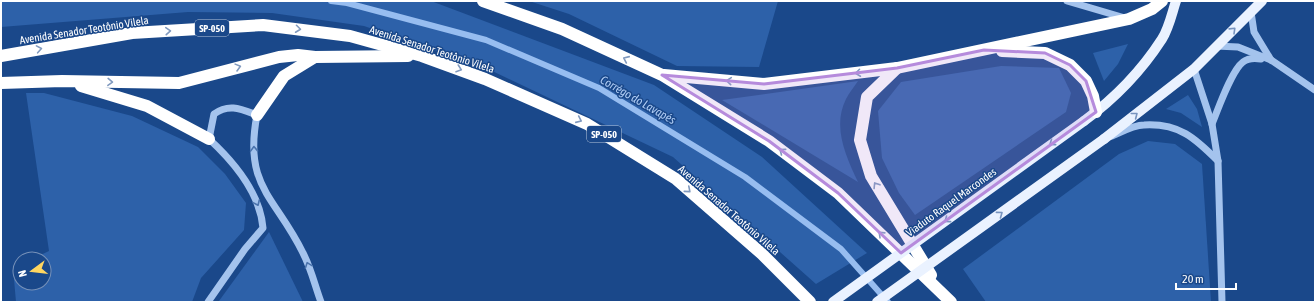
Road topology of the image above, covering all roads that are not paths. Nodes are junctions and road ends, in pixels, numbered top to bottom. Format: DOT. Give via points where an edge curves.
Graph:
graph roads {
  1 [pos="483,1"];
  2 [pos="1067,1"];
  3 [pos="1162,1"];
  4 [pos="1176,1"];
  5 [pos="1262,1"];
  6 [pos="1251,12"];
  7 [pos="1129,19"];
  8 [pos="1216,46"];
  9 [pos="984,50"];
  10 [pos="1,56"];
  11 [pos="422,56"];
  12 [pos="315,57"];
  13 [pos="1271,60"];
  14 [pos="897,68"];
  15 [pos="1194,69"];
  16 [pos="662,75"];
  17 [pos="62,81"];
  18 [pos="1,83"];
  19 [pos="1315,90"];
  20 [pos="1096,112"];
  21 [pos="257,115"];
  22 [pos="1212,124"];
  23 [pos="209,139"];
  24 [pos="1104,139"];
  25 [pos="1218,161"];
  26 [pos="940,290"];
  27 [pos="208,302"];
  28 [pos="321,302"];
  29 [pos="810,302"];
  30 [pos="833,302"];
  31 [pos="877,302"];
  32 [pos="951,302"];
  33 [pos="1222,302"];
  16 -- 1 [label="highway, one-way" via="562,29"];
  2 -- 7 [label="street"];
  3 -- 7 [label="highway" via="1152,9"];
  4 -- 20 [label="main road, Viaduto Raquel Marcondes" via="1163,37 1134,76"];
  5 -- 6 [label="main road"];
  8 -- 6 [label="main road, one-way"];
  6 -- 13 [label="street" via="1254,32"];
  7 -- 9 [label="highway"];
  8 -- 13 [label="street" via="1238,47"];
  8 -- 15 [label="main road"];
  9 -- 14 [label="highway"];
  9 -- 20 [label="highway" via="1045,53 1070,65 1086,81 1093,96"];
  10 -- 11 [label="highway, Avenida Senador Teotônio Vilela / SP-050, one-way" via="132,33 263,25 350,36"];
  11 -- 12 [label="highway"];
  11 -- 29 [label="highway, Avenida Senador Teotônio Vilela / SP-050, one-way" via="485,79 587,124 676,179 762,254"];
  17 -- 12 [label="highway, one-way" via="179,83 279,57"];
  12 -- 21 [label="highway" via="284,76"];
  13 -- 19 [label="street"];
  13 -- 22 [label="street" via="1252,58 1243,62 1235,71"];
  14 -- 16 [label="highway, one-way" via="764,84"];
  26 -- 14 [label="highway, one-way" via="871,176 860,140 867,97"];
  15 -- 22 [label="street"];
  24 -- 15 [label="main road, one-way"];
  26 -- 16 [label="highway, one-way" via="838,193 769,141"];
  17 -- 18 [label="highway"];
  17 -- 23 [label="highway" via="147,106"];
  20 -- 30 [label="main road, Viaduto Raquel Marcondes, one-way, bridge"];
  21 -- 23 [label="street" via="238,108 219,110 214,114"];
  28 -- 21 [label="street, one-way" via="304,253 256,173 253,146"];
  22 -- 25 [label="street"];
  23 -- 27 [label="street, one-way" via="248,183 262,216 263,228"];
  24 -- 25 [label="street" via="1143,124 1174,128 1195,138"];
  31 -- 24 [label="main road, one-way, bridge"];
  25 -- 33 [label="street"];
  26 -- 32 [label="highway"];
}
